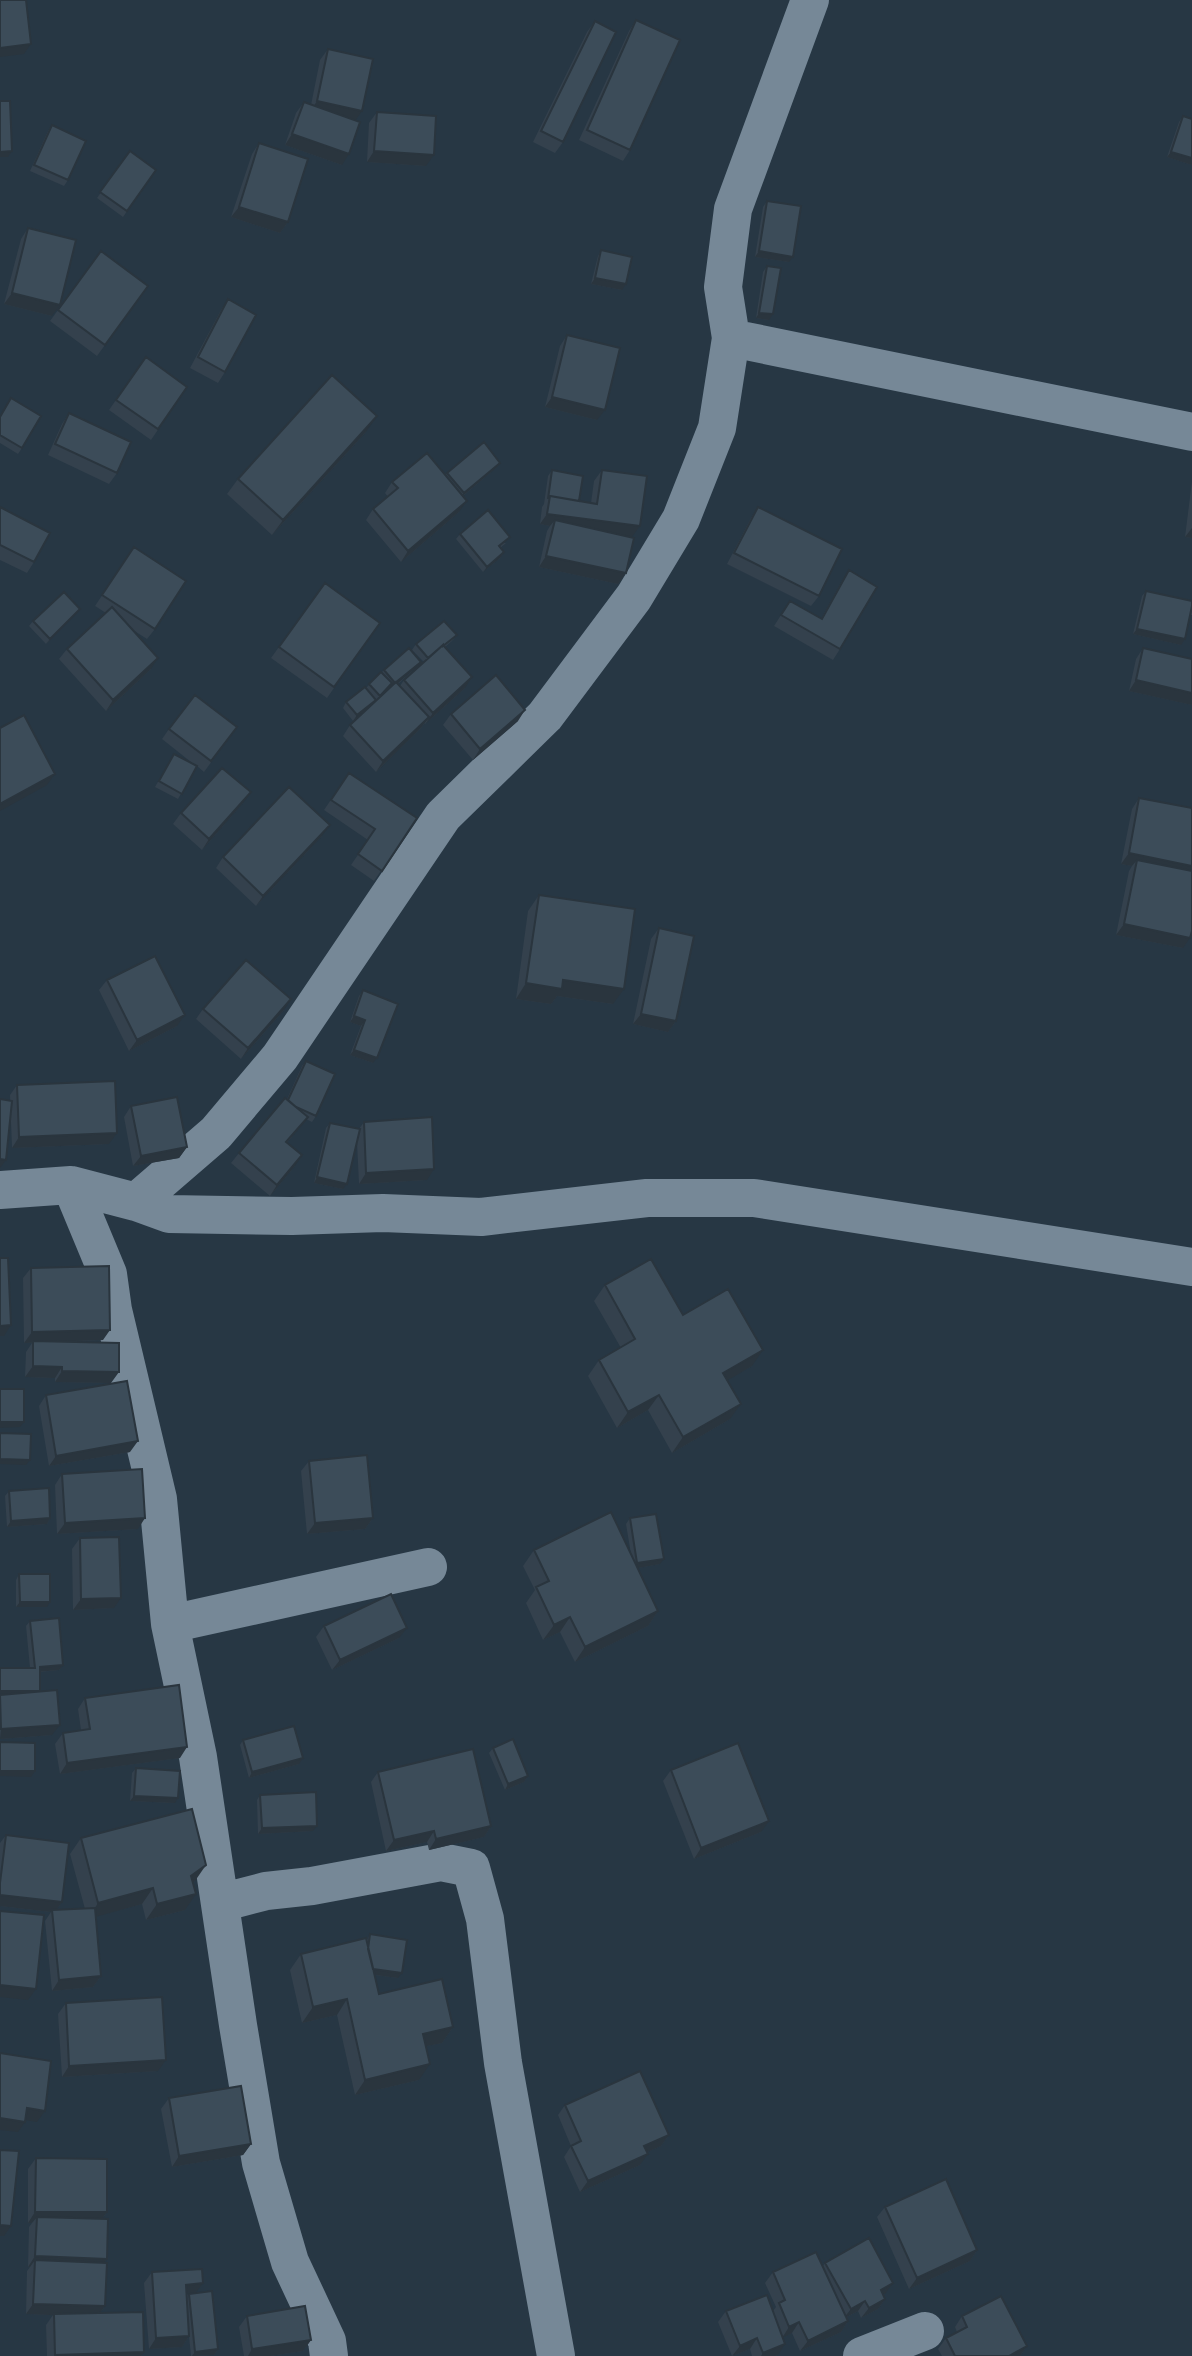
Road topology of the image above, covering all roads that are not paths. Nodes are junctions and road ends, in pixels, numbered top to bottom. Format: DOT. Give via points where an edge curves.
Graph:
graph roads {
  1 [pos="810,0"];
  2 [pos="731,338"];
  3 [pos="1192,432"];
  4 [pos="71,1185"];
  5 [pos="0,1190"];
  6 [pos="135,1202"];
  7 [pos="1192,1267"];
  8 [pos="428,1567"];
  9 [pos="170,1624"];
  10 [pos="220,1903"];
  11 [pos="925,2331"];
  12 [pos="329,2356"];
  13 [pos="556,2356"];
  14 [pos="862,2356"];
  1 -- 2 [label="street" via="733,209 723,287"];
  2 -- 3 [label="street"];
  2 -- 6 [label="street" via="717,428 681,519 634,597 545,716 443,816 280,1057 216,1133"];
  4 -- 5 [label="street"];
  4 -- 6 [label="street"];
  4 -- 9 [label="street" via="108,1274 158,1499"];
  6 -- 7 [label="street" via="169,1214 481,1217 647,1198 754,1198"];
  8 -- 9 [label="street"];
  9 -- 10 [label="street" via="198,1757"];
  10 -- 12 [label="street" via="261,2163 290,2262 327,2341"];
  10 -- 13 [label="street" via="441,1862 471,1868 485,1919 503,2063"];
  11 -- 14 [label="street"];
}
